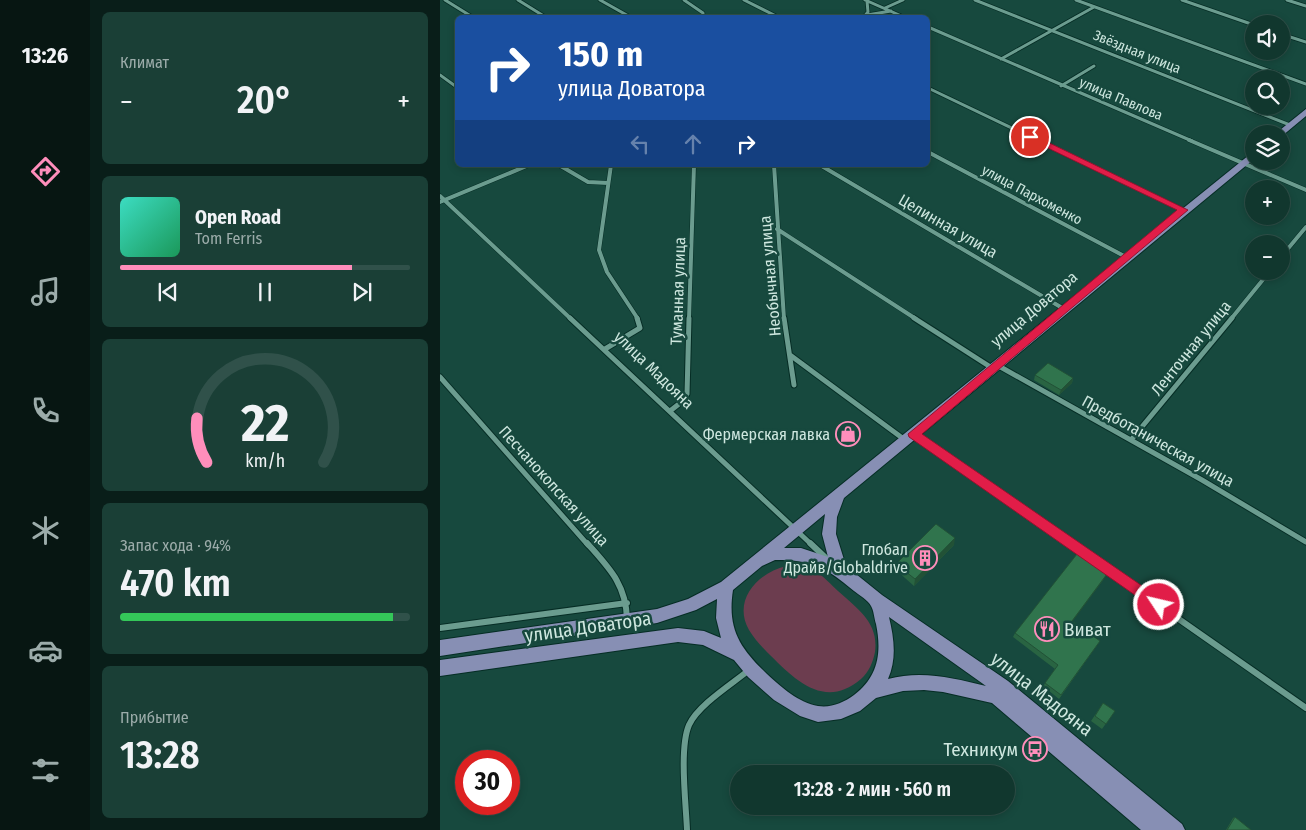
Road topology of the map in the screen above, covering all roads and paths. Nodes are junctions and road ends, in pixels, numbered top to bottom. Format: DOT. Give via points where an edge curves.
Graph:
graph roads {
  1 [pos="445,0"];
  2 [pos="518,0"];
  3 [pos="600,0"];
  4 [pos="684,0"];
  5 [pos="744,0"];
  6 [pos="866,0"];
  7 [pos="903,0"];
  8 [pos="975,0"];
  9 [pos="1076,0"];
  10 [pos="1182,0"];
  11 [pos="1287,0"];
  12 [pos="1306,6"];
  13 [pos="1094,7"];
  14 [pos="885,8"];
  15 [pos="892,11"];
  16 [pos="469,15"];
  17 [pos="542,15"];
  18 [pos="627,15"];
  19 [pos="704,15"];
  20 [pos="774,15"];
  21 [pos="867,15"];
  22 [pos="900,15"];
  23 [pos="1245,22"];
  24 [pos="930,28"];
  25 [pos="1052,31"];
  26 [pos="1290,37"];
  27 [pos="1306,42"];
  28 [pos="1001,59"];
  29 [pos="1094,66"];
  30 [pos="440,75"];
  31 [pos="1306,84"];
  32 [pos="455,86"];
  33 [pos="1062,86"];
  34 [pos="930,89"];
  35 [pos="1306,112"];
  36 [pos="1290,125"];
  37 [pos="930,153"];
  38 [pos="1245,160"];
  39 [pos="1241,163"];
  40 [pos="525,167"];
  41 [pos="562,167"];
  42 [pos="611,167"];
  43 [pos="694,167"];
  44 [pos="774,167"];
  45 [pos="823,167"];
  46 [pos="608,183"];
  47 [pos="1306,190"];
  48 [pos="441,199"];
  49 [pos="1183,210"];
  50 [pos="1306,227"];
  51 [pos="777,230"];
  52 [pos="1290,246"];
  53 [pos="1126,257"];
  54 [pos="1263,280"];
  55 [pos="1064,309"];
  56 [pos="605,349"];
  57 [pos="790,355"];
  58 [pos="994,366"];
  59 [pos="440,377"];
  60 [pos="794,385"];
  61 [pos="670,411"];
  62 [pos="909,437"];
  63 [pos="1131,440"];
  64 [pos="839,494"];
  65 [pos="794,530"];
  66 [pos="1306,542"];
  67 [pos="757,561"];
  68 [pos="841,571"];
  69 [pos="726,587"];
  70 [pos="876,600"];
  71 [pos="627,602"];
  72 [pos="626,622"];
  73 [pos="440,628"];
  74 [pos="440,648"];
  75 [pos="738,654"];
  76 [pos="440,668"];
  77 [pos="751,668"];
  78 [pos="874,690"];
  79 [pos="1306,708"];
  80 [pos="686,830"];
  81 [pos="1155,830"];
  82 [pos="1176,830"];
  1 -- 16 [label="street"];
  2 -- 17 [label="street"];
  3 -- 18 [label="street"];
  4 -- 19 [label="street"];
  5 -- 20 [label="street"];
  6 -- 14 [label="street"];
  6 -- 21 [label="street" via="869,6"];
  7 -- 14 [label="street"];
  8 -- 25 [label="street, Звёздная улица"];
  9 -- 13 [label="street"];
  10 -- 23 [label="street"];
  11 -- 12 [label="street"];
  13 -- 25 [label="street"];
  13 -- 31 [label="street"];
  14 -- 15 [label="street"];
  15 -- 21 [label="street"];
  15 -- 22 [label="street"];
  24 -- 28 [label="street, улица Павлова"];
  25 -- 28 [label="street"];
  25 -- 36 [label="street, Звёздная улица"];
  26 -- 27 [label="street"];
  28 -- 33 [label="street, улица Павлова"];
  29 -- 33 [label="street"];
  30 -- 32 [label="street"];
  33 -- 39 [label="street, улица Павлова"];
  34 -- 49 [label="street"];
  35 -- 36 [label="main road"];
  37 -- 53 [label="street, улица Пархоменко"];
  38 -- 39 [label="main road, улица Доватора"];
  39 -- 47 [label="street, улица Павлова"];
  39 -- 49 [label="main road, улица Доватора"];
  40 -- 48 [label="street"];
  41 -- 46 [label="street" via="588,183"];
  42 -- 46 [label="street"];
  43 -- 61 [label="street, Туманная улица" via="687,394"];
  44 -- 51 [label="street, Необычная улица"];
  45 -- 55 [label="street, Целинная улица"];
  46 -- 56 [label="street" via="600,259 640,323 639,330"];
  48 -- 56 [label="street, улица Мадояна"];
  49 -- 53 [label="main road, улица Доватора"];
  50 -- 52 [label="street"];
  51 -- 57 [label="street, Необычная улица" via="782,303"];
  51 -- 58 [label="street, Предботаническая улица"];
  53 -- 55 [label="main road, улица Доватора"];
  54 -- 63 [label="street, Ленточная улица"];
  55 -- 58 [label="main road, улица Доватора"];
  56 -- 61 [label="street, улица Мадояна"];
  57 -- 60 [label="street, Необычная улица"];
  57 -- 62 [label="street"];
  58 -- 62 [label="main road, улица Доватора"];
  58 -- 63 [label="street, Предботаническая улица"];
  59 -- 71 [label="street, Песчанокопская улица" via="609,568 621,584"];
  61 -- 65 [label="street, улица Мадояна"];
  62 -- 64 [label="main road, улица Доватора"];
  62 -- 79 [label="street"];
  63 -- 66 [label="street, Предботаническая улица"];
  64 -- 65 [label="main road, улица Доватора"];
  64 -- 68 [label="main road, улица Доватора" via="828,528 830,549"];
  65 -- 67 [label="main road, улица Доватора"];
  65 -- 68 [label="street, улица Мадояна"];
  67 -- 68 [label="main road" via="775,554 802,554"];
  67 -- 69 [label="main road"];
  68 -- 70 [label="main road"];
  69 -- 72 [label="main road, улица Доватора" via="692,605"];
  69 -- 75 [label="main road" via="723,616 728,637"];
  70 -- 78 [label="main road" via="884,623 886,651"];
  70 -- 82 [label="main road, улица Мадояна" via="1002,687"];
  71 -- 72 [label="street, Песчанокопская улица"];
  71 -- 73 [label="street, улица Доватора"];
  72 -- 74 [label="main road, улица Доватора"];
  75 -- 76 [label="main road, улица Доватора" via="704,638 678,635"];
  75 -- 77 [label="main road"];
  77 -- 78 [label="main road" via="793,705 817,714 842,711"];
  77 -- 80 [label="street" via="707,705 689,725 685,742"];
  78 -- 81 [label="main road, улица Мадояна" via="924,682 996,696"];
}
